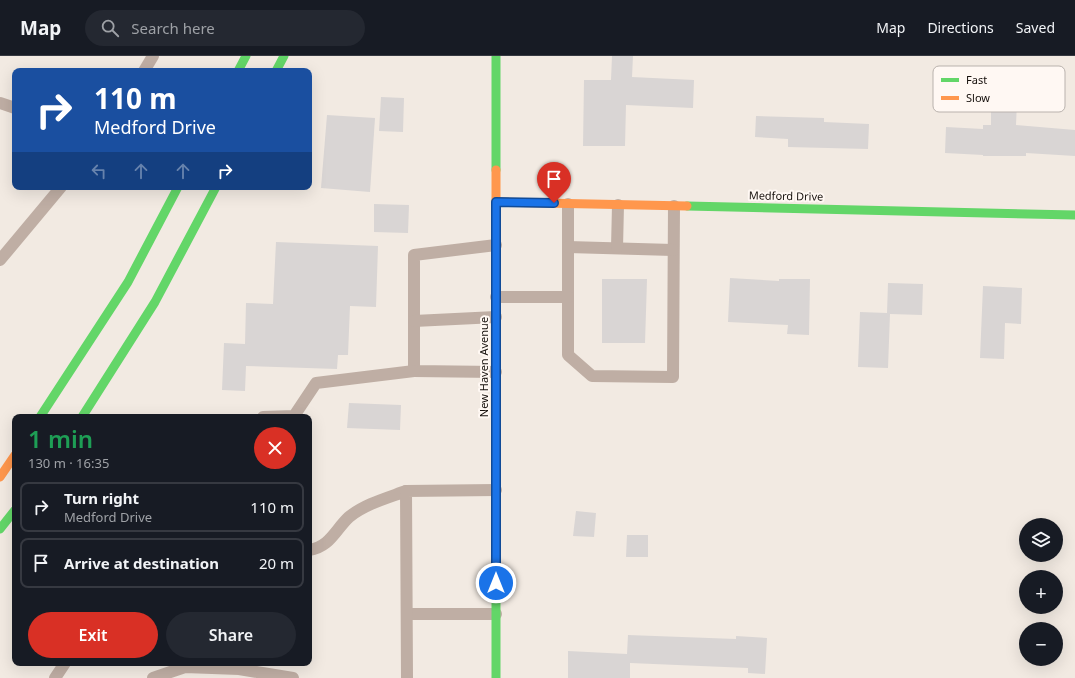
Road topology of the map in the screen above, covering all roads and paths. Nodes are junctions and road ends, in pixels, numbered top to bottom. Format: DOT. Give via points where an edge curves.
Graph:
graph roads {
  1 [pos="153,56"];
  2 [pos="246,56"];
  3 [pos="284,56"];
  4 [pos="496,56"];
  5 [pos="146,68"];
  6 [pos="240,68"];
  7 [pos="278,68"];
  8 [pos="0,103"];
  9 [pos="12,107"];
  10 [pos="58,190"];
  11 [pos="176,190"];
  12 [pos="214,190"];
  13 [pos="496,202"];
  14 [pos="568,204"];
  15 [pos="618,205"];
  16 [pos="674,206"];
  17 [pos="1075,215"];
  18 [pos="496,245"];
  19 [pos="568,247"];
  20 [pos="617,248"];
  21 [pos="673,250"];
  22 [pos="0,260"];
  23 [pos="496,297"];
  24 [pos="568,297"];
  25 [pos="496,317"];
  26 [pos="414,321"];
  27 [pos="414,371"];
  28 [pos="496,372"];
  29 [pos="42,414"];
  30 [pos="84,414"];
  31 [pos="295,414"];
  32 [pos="12,459"];
  33 [pos="0,477"];
  34 [pos="496,490"];
  35 [pos="406,491"];
  36 [pos="12,514"];
  37 [pos="0,529"];
  38 [pos="312,549"];
  39 [pos="407,614"];
  40 [pos="496,614"];
  41 [pos="63,666"];
  42 [pos="55,678"];
  43 [pos="153,678"];
  44 [pos="293,678"];
  45 [pos="407,678"];
  46 [pos="496,678"];
  1 -- 5 [label="lane"];
  2 -- 6 [label="main road"];
  3 -- 7 [label="main road"];
  4 -- 13 [label="main road, New Haven Avenue"];
  8 -- 9 [label="lane"];
  10 -- 22 [label="lane"];
  11 -- 29 [label="main road" via="128,282"];
  12 -- 30 [label="main road" via="156,302"];
  13 -- 14 [label="main road, Medford Drive"];
  13 -- 18 [label="main road, New Haven Avenue"];
  14 -- 15 [label="main road, Medford Drive"];
  14 -- 19 [label="lane"];
  15 -- 16 [label="main road, Medford Drive"];
  15 -- 20 [label="lane"];
  16 -- 17 [label="main road, Medford Drive"];
  16 -- 21 [label="lane"];
  18 -- 23 [label="main road, New Haven Avenue"];
  18 -- 26 [label="lane" via="414,256"];
  19 -- 20 [label="lane"];
  19 -- 24 [label="lane"];
  20 -- 21 [label="lane"];
  21 -- 24 [label="lane" via="673,377 592,376 568,354"];
  23 -- 24 [label="lane"];
  23 -- 25 [label="main road, New Haven Avenue"];
  25 -- 26 [label="lane"];
  25 -- 28 [label="main road, New Haven Avenue"];
  26 -- 27 [label="lane"];
  27 -- 28 [label="lane"];
  27 -- 31 [label="lane" via="316,382"];
  28 -- 34 [label="main road, New Haven Avenue"];
  32 -- 33 [label="main road"];
  34 -- 35 [label="lane"];
  34 -- 40 [label="main road, New Haven Avenue"];
  35 -- 38 [label="lane" via="369,505 349,518 326,544"];
  35 -- 39 [label="lane"];
  36 -- 37 [label="main road"];
  39 -- 40 [label="lane"];
  39 -- 45 [label="lane"];
  40 -- 46 [label="main road, New Haven Avenue"];
  41 -- 42 [label="lane"];
  43 -- 44 [label="lane" via="185,667 240,669"];
}
